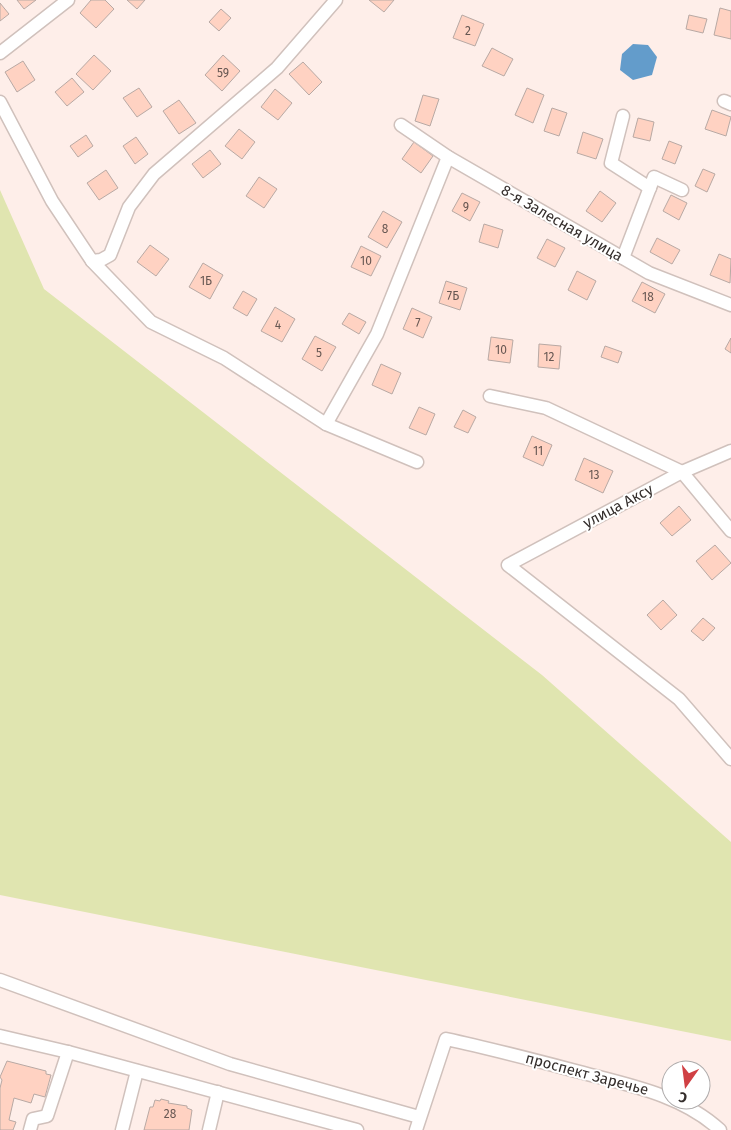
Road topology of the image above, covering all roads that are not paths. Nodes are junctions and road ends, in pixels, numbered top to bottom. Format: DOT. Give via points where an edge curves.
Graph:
graph roads {
  1 [pos="68,0"];
  2 [pos="336,0"];
  3 [pos="0,53"];
  4 [pos="0,102"];
  5 [pos="624,116"];
  6 [pos="401,126"];
  7 [pos="448,157"];
  8 [pos="650,188"];
  9 [pos="682,190"];
  10 [pos="623,258"];
  11 [pos="92,262"];
  12 [pos="731,305"];
  13 [pos="490,396"];
  14 [pos="326,424"];
  15 [pos="731,451"];
  16 [pos="417,462"];
  17 [pos="682,472"];
  18 [pos="731,531"];
  19 [pos="731,759"];
  20 [pos="0,980"];
  21 [pos="0,1036"];
  22 [pos="68,1052"];
  23 [pos="136,1071"];
  24 [pos="218,1092"];
  25 [pos="418,1124"];
  26 [pos="325,1126"];
  27 [pos="30,1130"];
  28 [pos="122,1130"];
  29 [pos="209,1130"];
  30 [pos="357,1130"];
  31 [pos="720,1130"];
  1 -- 3 [label="street"];
  2 -- 11 [label="street" via="277,68 154,174 129,207 110,255"];
  4 -- 11 [label="street" via="52,202"];
  5 -- 8 [label="street" via="610,163"];
  6 -- 7 [label="street, 8-я Залесная улица"];
  7 -- 10 [label="street, 8-я Залесная улица"];
  7 -- 14 [label="street" via="378,334"];
  8 -- 9 [label="street" via="654,176"];
  8 -- 10 [label="street"];
  10 -- 12 [label="street, 8-я Залесная улица" via="649,273"];
  11 -- 14 [label="street" via="151,322 224,358"];
  13 -- 17 [label="street" via="546,408"];
  14 -- 16 [label="street"];
  15 -- 17 [label="street, улица Аксу"];
  17 -- 18 [label="street"];
  17 -- 19 [label="street, улица Аксу" via="508,565 679,698"];
  20 -- 25 [label="street" via="230,1064"];
  21 -- 22 [label="street"];
  22 -- 23 [label="street"];
  22 -- 27 [label="street" via="47,1116 33,1119"];
  23 -- 24 [label="street"];
  23 -- 28 [label="street"];
  24 -- 26 [label="street"];
  24 -- 29 [label="street"];
  25 -- 31 [label="street, проспект Заречье" via="446,1039 655,1092 705,1116"];
  26 -- 30 [label="street"];
}
